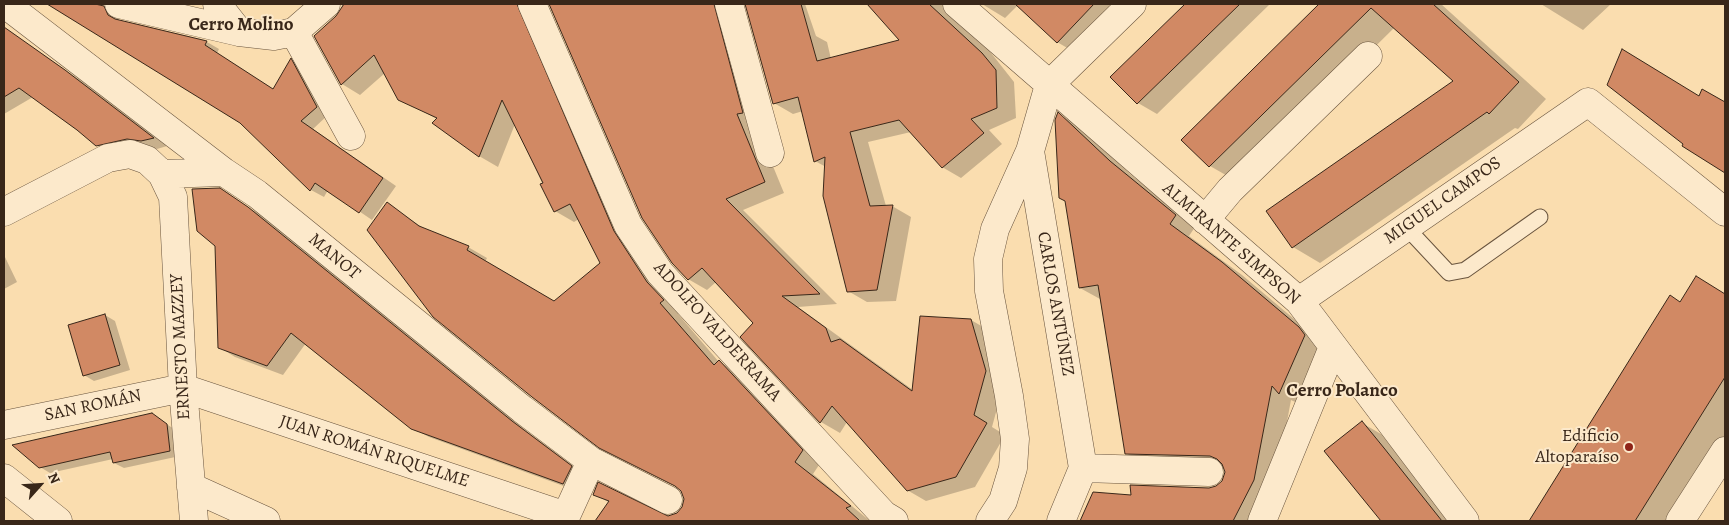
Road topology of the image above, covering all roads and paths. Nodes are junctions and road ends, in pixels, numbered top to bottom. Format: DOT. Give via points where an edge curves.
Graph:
graph roads {
  1 [pos="5,4"];
  2 [pos="118,4"];
  3 [pos="217,4"];
  4 [pos="326,4"];
  5 [pos="532,4"];
  6 [pos="729,4"];
  7 [pos="957,4"];
  8 [pos="1132,4"];
  9 [pos="239,32"];
  10 [pos="294,32"];
  11 [pos="1368,56"];
  12 [pos="1049,85"];
  13 [pos="351,136"];
  14 [pos="1030,150"];
  15 [pos="770,153"];
  16 [pos="224,172"];
  17 [pos="162,174"];
  18 [pos="4,212"];
  19 [pos="1725,212"];
  20 [pos="1540,217"];
  21 [pos="1205,220"];
  22 [pos="1406,227"];
  23 [pos="1299,301"];
  24 [pos="1333,347"];
  25 [pos="183,388"];
  26 [pos="4,425"];
  27 [pos="1725,451"];
  28 [pos="591,461"];
  29 [pos="1083,468"];
  30 [pos="1209,472"];
  31 [pos="4,478"];
  32 [pos="191,488"];
  33 [pos="668,500"];
  34 [pos="565,518"];
  35 [pos="1457,518"];
  36 [pos="58,521"];
  37 [pos="194,521"];
  38 [pos="266,521"];
  39 [pos="894,521"];
  40 [pos="990,521"];
  41 [pos="1062,521"];
  42 [pos="1262,521"];
  43 [pos="1680,521"];
  1 -- 16 [label="street, MANOT"];
  2 -- 9 [label="street"];
  3 -- 9 [label="street"];
  4 -- 10 [label="street"];
  5 -- 39 [label="street, ADOLFO VALDERRAMA" via="628,225 660,273 884,515"];
  6 -- 15 [label="street"];
  7 -- 12 [label="street, ALMIRANTE SIMPSON"];
  8 -- 12 [label="street"];
  9 -- 10 [label="street" via="274,36"];
  10 -- 13 [label="street"];
  11 -- 21 [label="street" via="1230,190"];
  12 -- 14 [label="street, CARLOS ANTÚNEZ"];
  12 -- 21 [label="street, ALMIRANTE SIMPSON"];
  14 -- 29 [label="street, CARLOS ANTÚNEZ"];
  14 -- 40 [label="street" via="995,229 988,259 989,291 1015,439 1013,468 1003,501"];
  16 -- 17 [label="street"];
  16 -- 28 [label="street, MANOT" via="257,194 522,410"];
  17 -- 18 [label="street, ERNESTO MAZZEY" via="147,160 130,154 108,158"];
  17 -- 25 [label="street, ERNESTO MAZZEY" via="173,197"];
  19 -- 22 [label="street, MIGUEL CAMPOS" via="1588,102"];
  20 -- 22 [label="lane" via="1465,270 1449,273"];
  21 -- 23 [label="street, ALMIRANTE SIMPSON"];
  22 -- 23 [label="street, MIGUEL CAMPOS"];
  23 -- 24 [label="street, ALMIRANTE SIMPSON"];
  24 -- 35 [label="street, ALMIRANTE SIMPSON"];
  24 -- 42 [label="street"];
  25 -- 26 [label="street, SAN ROMÁN"];
  25 -- 32 [label="street, ERNESTO MAZZEY"];
  25 -- 34 [label="street, JUAN ROMÁN RIQUELME"];
  27 -- 43 [label="street"];
  28 -- 33 [label="street, MANOT"];
  28 -- 34 [label="street"];
  29 -- 30 [label="street"];
  29 -- 41 [label="street"];
  31 -- 36 [label="street"];
  32 -- 37 [label="street, ERNESTO MAZZEY"];
  32 -- 38 [label="street"];
}
